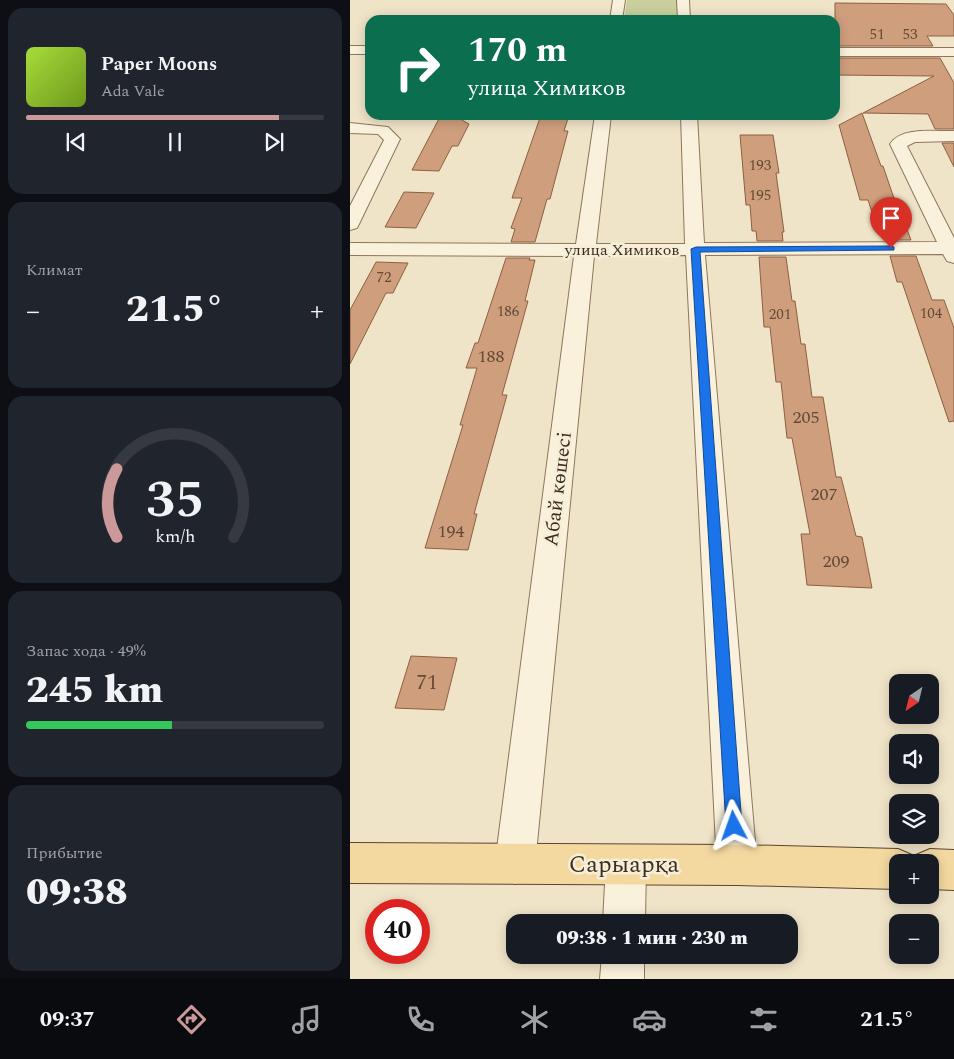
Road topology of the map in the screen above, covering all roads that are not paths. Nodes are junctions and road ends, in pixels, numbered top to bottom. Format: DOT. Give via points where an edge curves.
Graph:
graph roads {
  1 [pos="619,0"];
  2 [pos="683,0"];
  3 [pos="617,15"];
  4 [pos="684,15"];
  5 [pos="350,50"];
  6 [pos="365,50"];
  7 [pos="840,52"];
  8 [pos="954,52"];
  9 [pos="602,120"];
  10 [pos="689,120"];
  11 [pos="350,128"];
  12 [pos="954,136"];
  13 [pos="350,224"];
  14 [pos="350,249"];
  15 [pos="696,249"];
  16 [pos="585,250"];
  17 [pos="953,251"];
  18 [pos="350,863"];
  19 [pos="514,864"];
  20 [pos="626,865"];
  21 [pos="737,865"];
  22 [pos="889,869"];
  23 [pos="939,869"];
  24 [pos="954,870"];
  25 [pos="624,914"];
  26 [pos="623,964"];
  27 [pos="622,979"];
  1 -- 3 [label="street"];
  2 -- 4 [label="street"];
  5 -- 6 [label="street"];
  7 -- 8 [label="street"];
  9 -- 16 [label="street, Абай көшесі"];
  10 -- 15 [label="street"];
  11 -- 13 [label="street" via="382,130 392,139"];
  12 -- 17 [label="street" via="912,137 898,144"];
  14 -- 16 [label="street, улица Химиков"];
  15 -- 16 [label="street, улица Химиков"];
  15 -- 17 [label="street, улица Химиков"];
  15 -- 21 [label="street"];
  16 -- 19 [label="street, Абай көшесі"];
  18 -- 19 [label="main road, Сарыарқа"];
  19 -- 20 [label="main road, Сарыарқа"];
  20 -- 21 [label="main road, Сарыарқа"];
  20 -- 25 [label="street"];
  21 -- 22 [label="main road, Сарыарқа"];
  23 -- 24 [label="main road"];
  26 -- 27 [label="street"];
}
